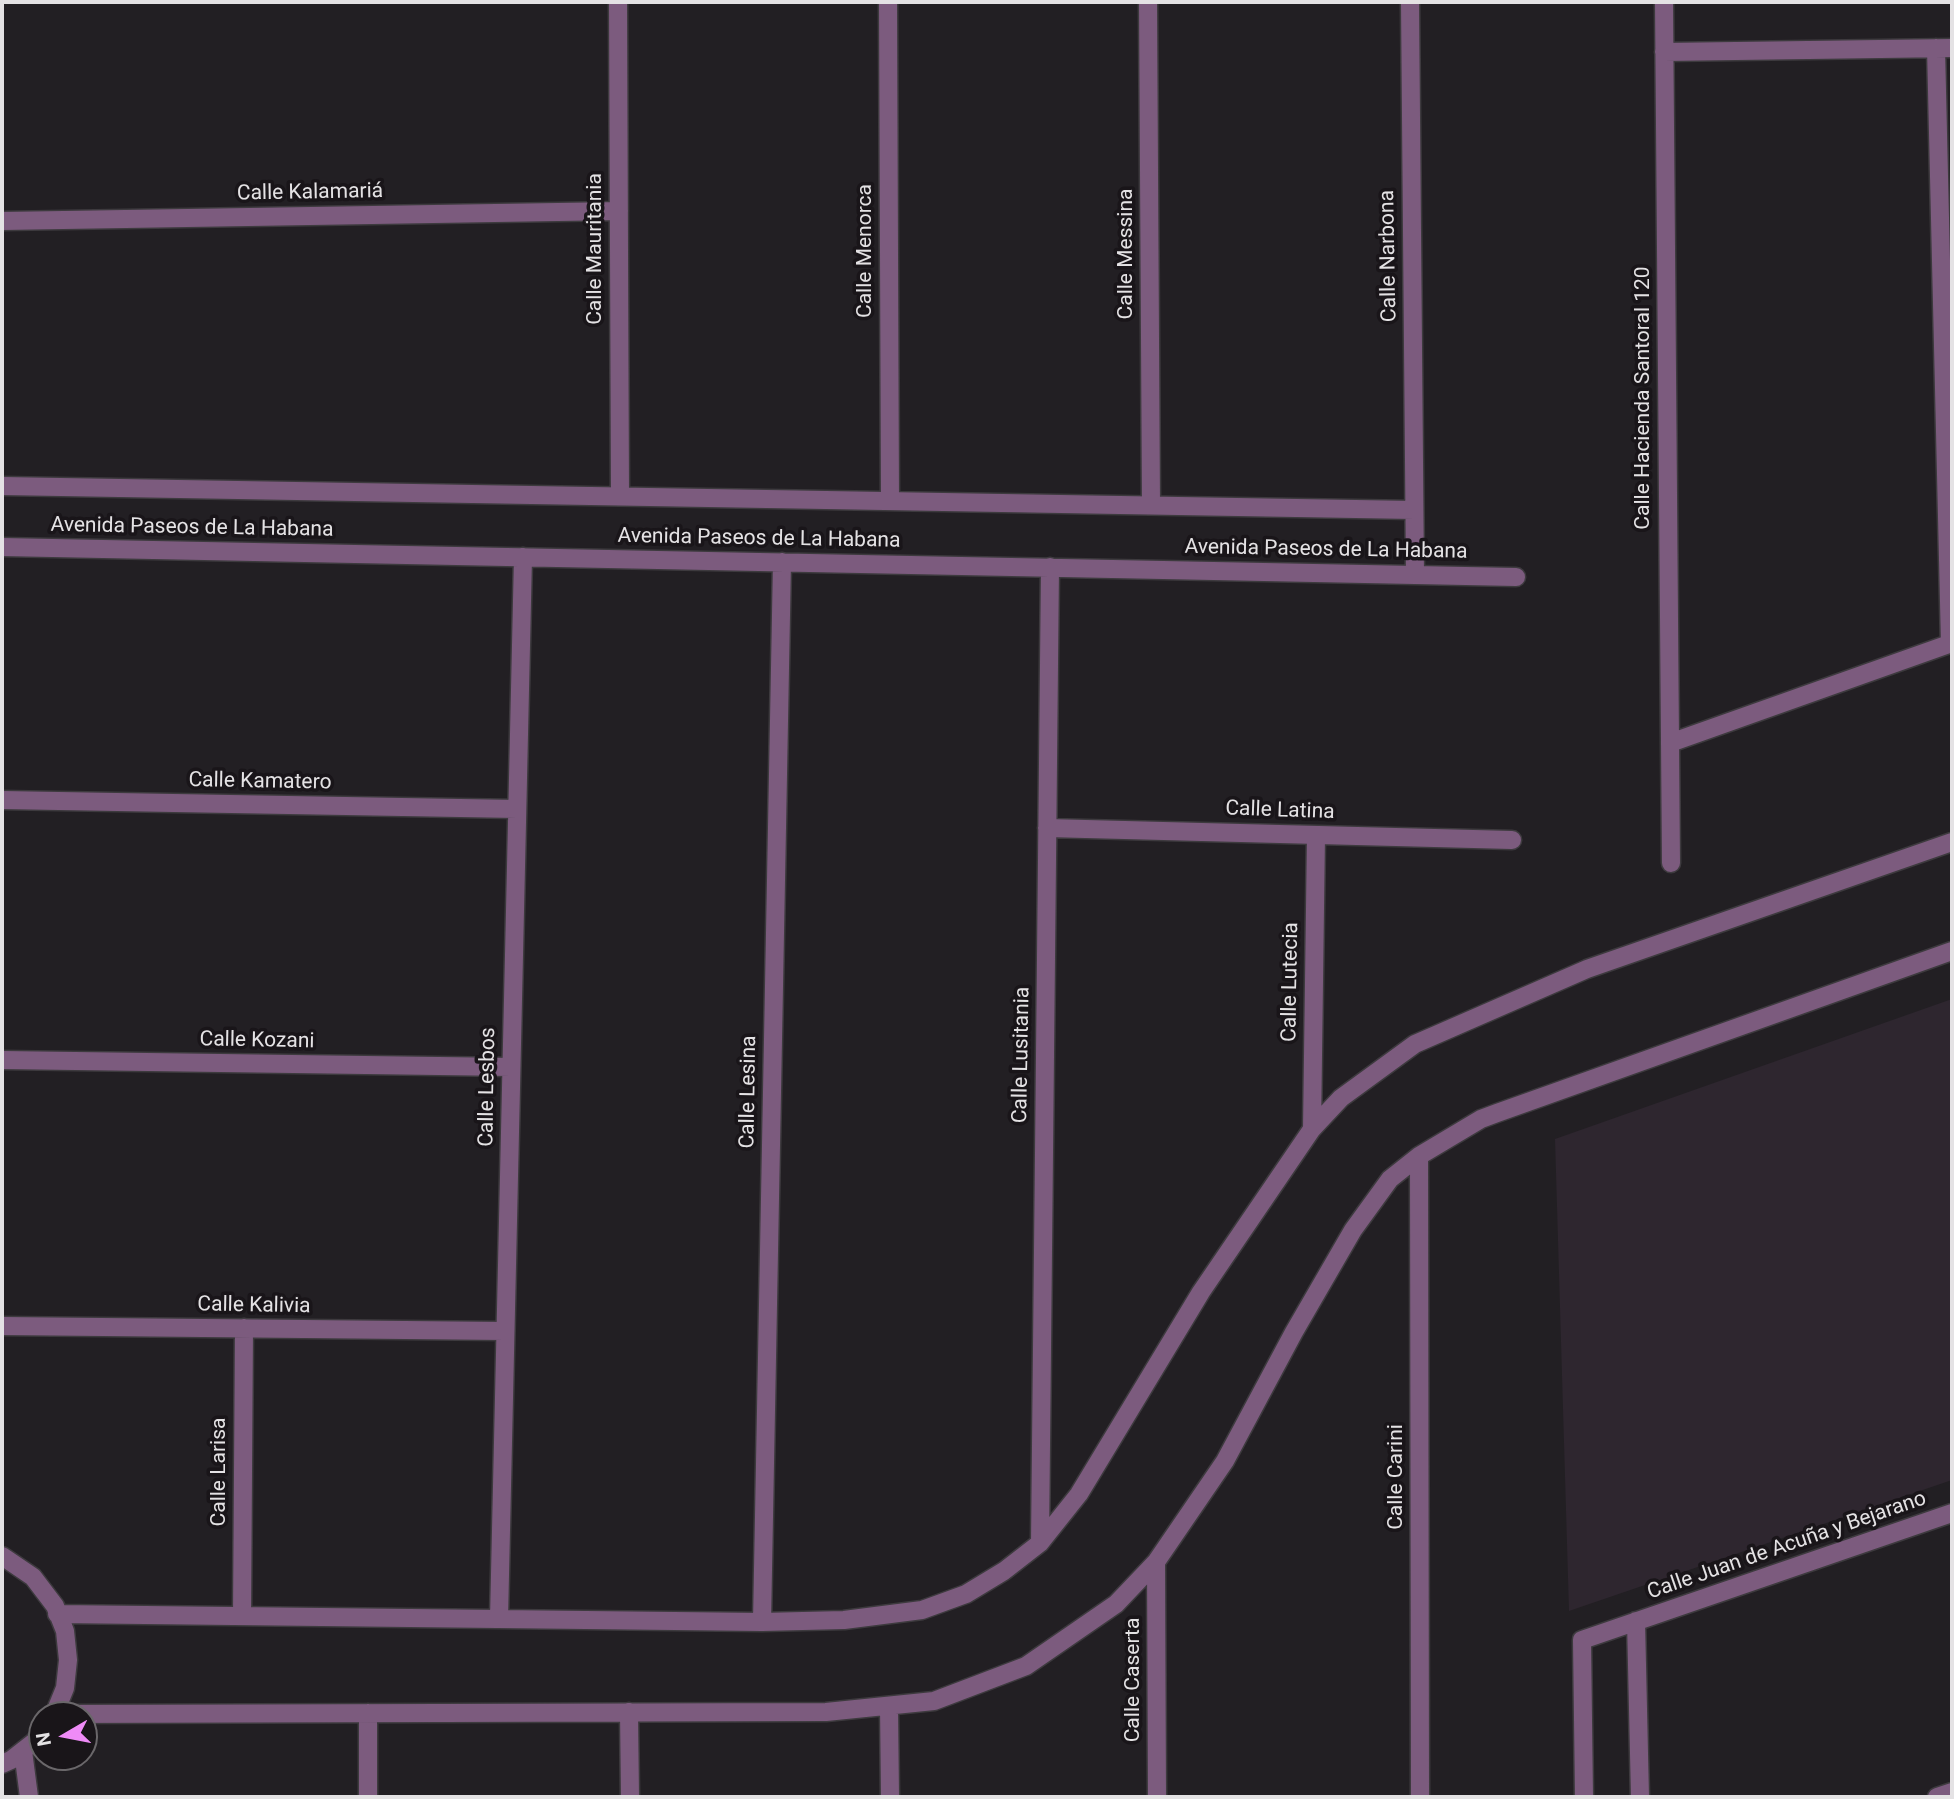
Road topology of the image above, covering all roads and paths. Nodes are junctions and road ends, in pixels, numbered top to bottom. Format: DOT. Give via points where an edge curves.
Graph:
graph roads {
  1 [pos="618,2"];
  2 [pos="888,2"];
  3 [pos="1148,2"];
  4 [pos="1410,2"];
  5 [pos="1664,2"];
  6 [pos="1944,48"];
  7 [pos="1664,52"];
  8 [pos="619,211"];
  9 [pos="2,221"];
  10 [pos="2,486"];
  11 [pos="620,496"];
  12 [pos="890,501"];
  13 [pos="1151,505"];
  14 [pos="1414,510"];
  15 [pos="2,547"];
  16 [pos="523,557"];
  17 [pos="782,562"];
  18 [pos="1050,567"];
  19 [pos="1415,575"];
  20 [pos="1516,577"];
  21 [pos="1951,643"];
  22 [pos="1670,743"];
  23 [pos="2,800"];
  24 [pos="517,809"];
  25 [pos="1047,828"];
  26 [pos="1316,835"];
  27 [pos="1512,840"];
  28 [pos="1952,842"];
  29 [pos="1671,863"];
  30 [pos="1952,951"];
  31 [pos="2,1060"];
  32 [pos="511,1067"];
  33 [pos="1312,1129"];
  34 [pos="1419,1156"];
  35 [pos="2,1326"];
  36 [pos="244,1328"];
  37 [pos="505,1331"];
  38 [pos="1952,1513"];
  39 [pos="1040,1543"];
  40 [pos="2,1556"];
  41 [pos="1156,1562"];
  42 [pos="57,1614"];
  43 [pos="242,1616"];
  44 [pos="499,1619"];
  45 [pos="1636,1621"];
  46 [pos="762,1622"];
  47 [pos="60,1701"];
  48 [pos="889,1706"];
  49 [pos="629,1712"];
  50 [pos="368,1713"];
  51 [pos="98,1714"];
  52 [pos="28,1747"];
  53 [pos="23,1751"];
  54 [pos="2,1764"];
  55 [pos="1952,1792"];
  56 [pos="29,1797"];
  57 [pos="368,1797"];
  58 [pos="630,1797"];
  59 [pos="890,1797"];
  60 [pos="1157,1797"];
  61 [pos="1420,1797"];
  62 [pos="1584,1797"];
  63 [pos="1640,1797"];
  64 [pos="1937,1797"];
  1 -- 8 [label="street, Calle Mauritania"];
  2 -- 12 [label="street, Calle Menorca"];
  3 -- 13 [label="street, Calle Messina"];
  4 -- 14 [label="street, Calle Narbona"];
  5 -- 7 [label="street, Calle Hacienda Santoral 120"];
  6 -- 7 [label="street"];
  6 -- 21 [label="street"];
  7 -- 22 [label="street, Calle Hacienda Santoral 120"];
  8 -- 9 [label="street, Calle Kalamariá"];
  8 -- 11 [label="street, Calle Mauritania"];
  10 -- 11 [label="street, Avenida Paseos de La Habana"];
  11 -- 12 [label="street, Avenida Paseos de La Habana"];
  12 -- 13 [label="street, Avenida Paseos de La Habana"];
  13 -- 14 [label="street, Avenida Paseos de La Habana"];
  14 -- 19 [label="street, Calle Narbona"];
  15 -- 16 [label="street, Avenida Paseos de La Habana"];
  16 -- 17 [label="street, Avenida Paseos de La Habana"];
  16 -- 24 [label="street, Calle Lesbos"];
  17 -- 18 [label="street, Avenida Paseos de La Habana"];
  17 -- 46 [label="street, Calle Lesina"];
  18 -- 19 [label="street, Avenida Paseos de La Habana"];
  18 -- 25 [label="street, Calle Lusitania"];
  19 -- 20 [label="street, Avenida Paseos de La Habana"];
  21 -- 22 [label="street"];
  22 -- 29 [label="street, Calle Hacienda Santoral 120"];
  23 -- 24 [label="street, Calle Kamatero"];
  24 -- 32 [label="street, Calle Lesbos"];
  25 -- 26 [label="street, Calle Latina"];
  25 -- 39 [label="street, Calle Lusitania"];
  26 -- 27 [label="street, Calle Latina"];
  26 -- 33 [label="street, Calle Lutecia"];
  28 -- 33 [label="street" via="1587,969 1415,1044 1341,1098"];
  30 -- 34 [label="street" via="1481,1119"];
  31 -- 32 [label="street, Calle Kozani"];
  32 -- 37 [label="street, Calle Lesbos"];
  33 -- 39 [label="street" via="1200,1292 1079,1494"];
  34 -- 41 [label="street" via="1390,1179 1353,1230 1225,1461"];
  34 -- 61 [label="street, Calle Carini"];
  35 -- 36 [label="street, Calle Kalivia"];
  36 -- 37 [label="street, Calle Kalivia"];
  36 -- 43 [label="street, Calle Larisa"];
  37 -- 44 [label="street, Calle Lesbos"];
  38 -- 45 [label="street, Calle Juan de Acuña y Bejarano"];
  39 -- 46 [label="street" via="966,1594 922,1610 844,1620"];
  40 -- 42 [label="street" via="33,1577"];
  41 -- 48 [label="street" via="1116,1604 1026,1667 934,1700"];
  41 -- 60 [label="street, Calle Caserta"];
  42 -- 43 [label="street"];
  42 -- 47 [label="street" via="65,1632 68,1660"];
  43 -- 44 [label="street"];
  44 -- 46 [label="street"];
  45 -- 62 [label="street, Calle Juan de Acuña y Bejarano" via="1583,1640"];
  45 -- 63 [label="street"];
  48 -- 49 [label="street" via="826,1712"];
  48 -- 59 [label="street"];
  49 -- 50 [label="street"];
  49 -- 58 [label="street"];
  50 -- 51 [label="street"];
  50 -- 57 [label="street"];
  52 -- 53 [label="street"];
  53 -- 54 [label="street"];
  53 -- 56 [label="street"];
  55 -- 64 [label="street"];
}
